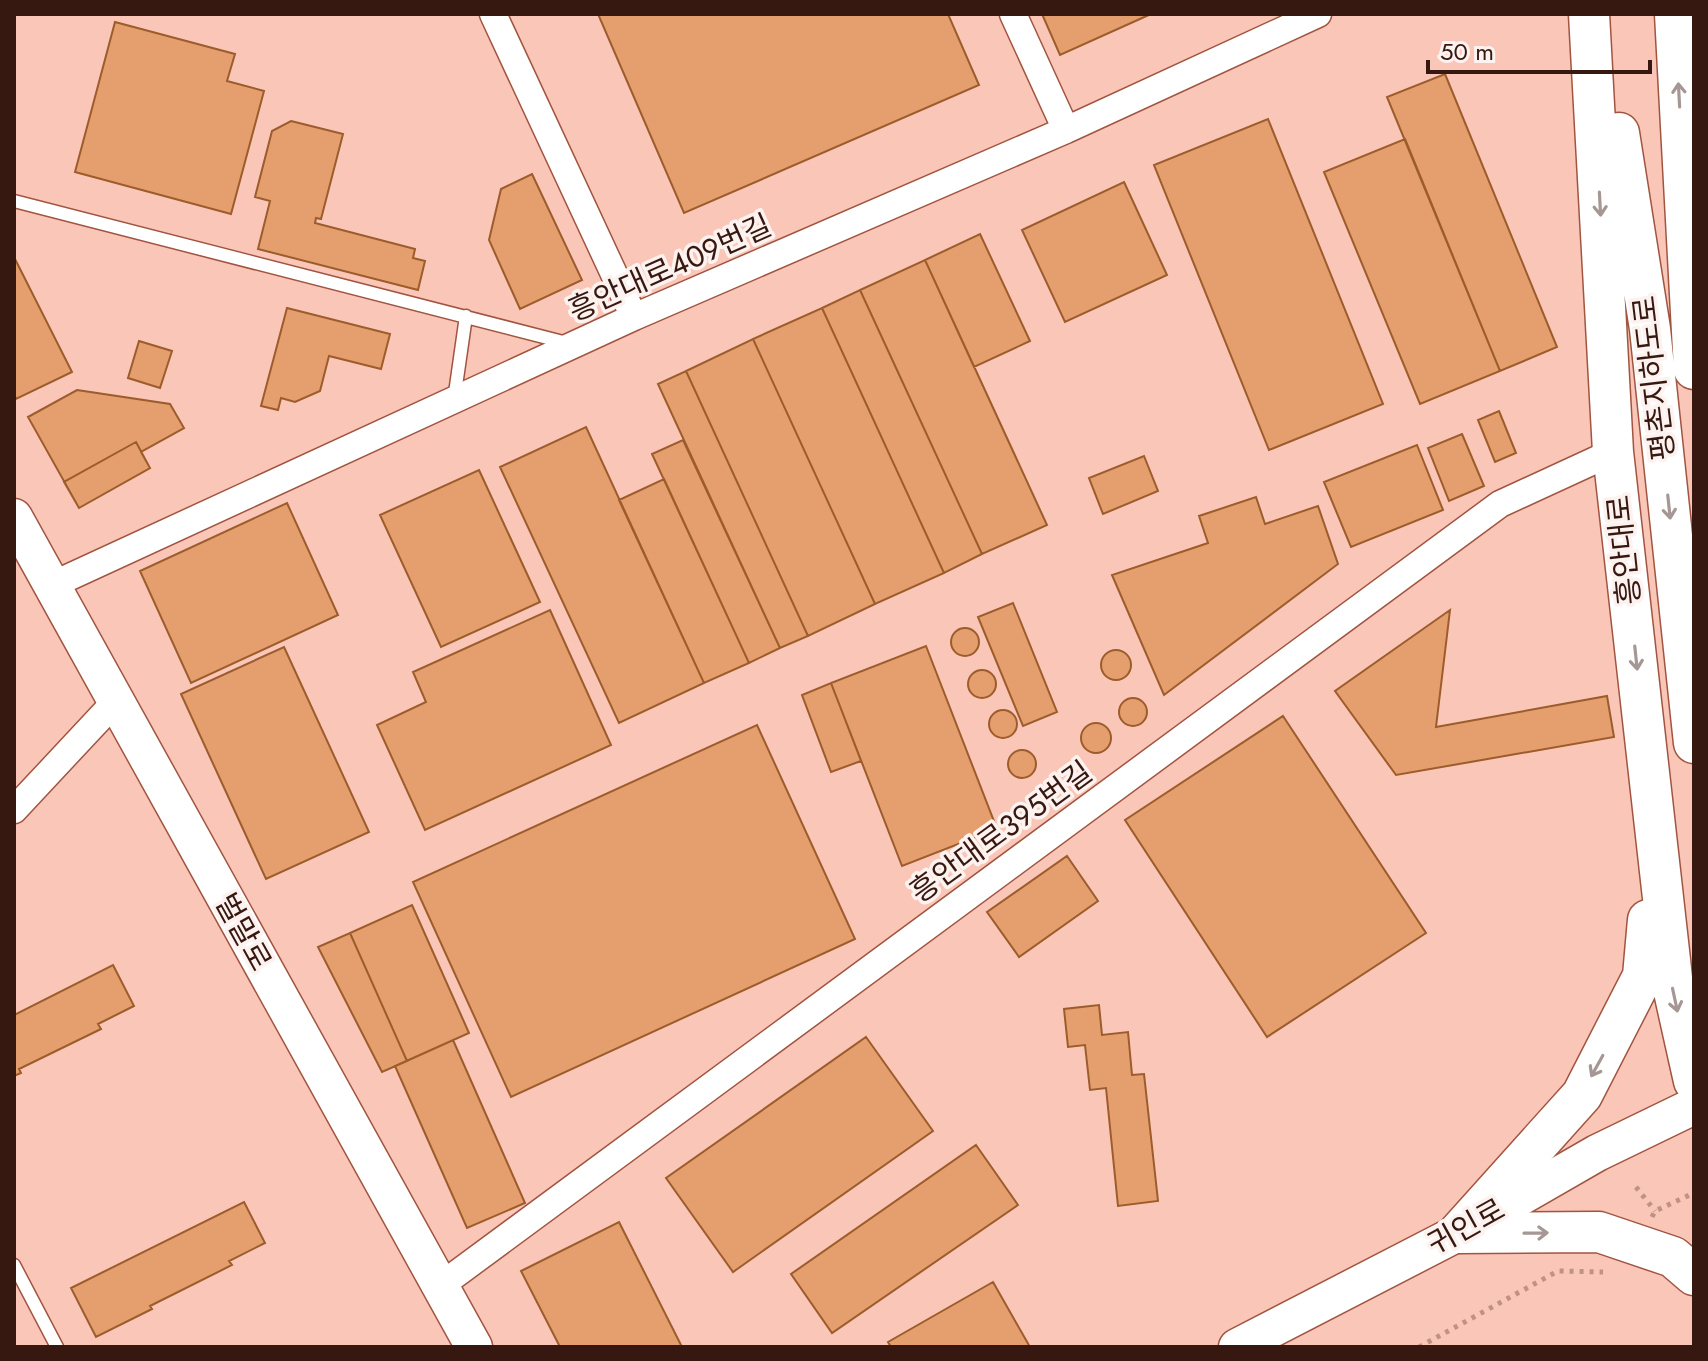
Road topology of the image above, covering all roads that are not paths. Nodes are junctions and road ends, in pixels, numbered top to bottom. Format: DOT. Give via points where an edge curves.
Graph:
graph roads {
  1 [pos="493,14"];
  2 [pos="1013,14"];
  3 [pos="1318,14"];
  4 [pos="1589,14"];
  5 [pos="1601,14"];
  6 [pos="1675,14"];
  7 [pos="1688,14"];
  8 [pos="1694,51"];
  9 [pos="1066,130"];
  10 [pos="14,201"];
  11 [pos="466,316"];
  12 [pos="634,317"];
  13 [pos="574,345"];
  14 [pos="1694,369"];
  15 [pos="454,400"];
  16 [pos="1613,452"];
  17 [pos="14,517"];
  18 [pos="50,586"];
  19 [pos="115,702"];
  20 [pos="1694,743"];
  21 [pos="14,810"];
  22 [pos="1656,832"];
  23 [pos="1694,1081"];
  24 [pos="1694,1106"];
  25 [pos="1458,1233"];
  26 [pos="14,1265"];
  27 [pos="1694,1275"];
  28 [pos="440,1286"];
  29 [pos="57,1347"];
  30 [pos="474,1347"];
  31 [pos="1237,1347"];
  1 -- 12 [label="street"];
  2 -- 9 [label="street"];
  3 -- 9 [label="street, 흥안대로409번길"];
  4 -- 16 [label="main road, 흥안대로, one-way"];
  5 -- 20 [label="main road, 평촌지하도로, one-way" via="1650,329"];
  14 -- 6 [label="main road, 평촌지하도로, one-way"];
  7 -- 8 [label="main road"];
  9 -- 12 [label="street, 흥안대로409번길"];
  10 -- 11 [label="lane"];
  11 -- 13 [label="lane"];
  11 -- 15 [label="lane"];
  12 -- 13 [label="street, 흥안대로409번길"];
  13 -- 15 [label="street, 흥안대로409번길"];
  15 -- 18 [label="street, 흥안대로409번길"];
  16 -- 22 [label="main road, 흥안대로, one-way"];
  16 -- 28 [label="street, 흥안대로395번길" via="1500,504"];
  17 -- 18 [label="street, 벌말로"];
  18 -- 19 [label="street, 벌말로"];
  19 -- 21 [label="street"];
  19 -- 28 [label="street, 벌말로"];
  22 -- 23 [label="main road, 흥안대로, one-way" via="1673,987"];
  22 -- 25 [label="main road, one-way" via="1643,976 1620,1023 1582,1095"];
  24 -- 25 [label="street, 귀인로" via="1597,1153"];
  25 -- 27 [label="main road, one-way" via="1599,1232 1673,1257"];
  25 -- 31 [label="street, 귀인로"];
  26 -- 29 [label="lane"];
  28 -- 30 [label="street, 벌말로"];
}
